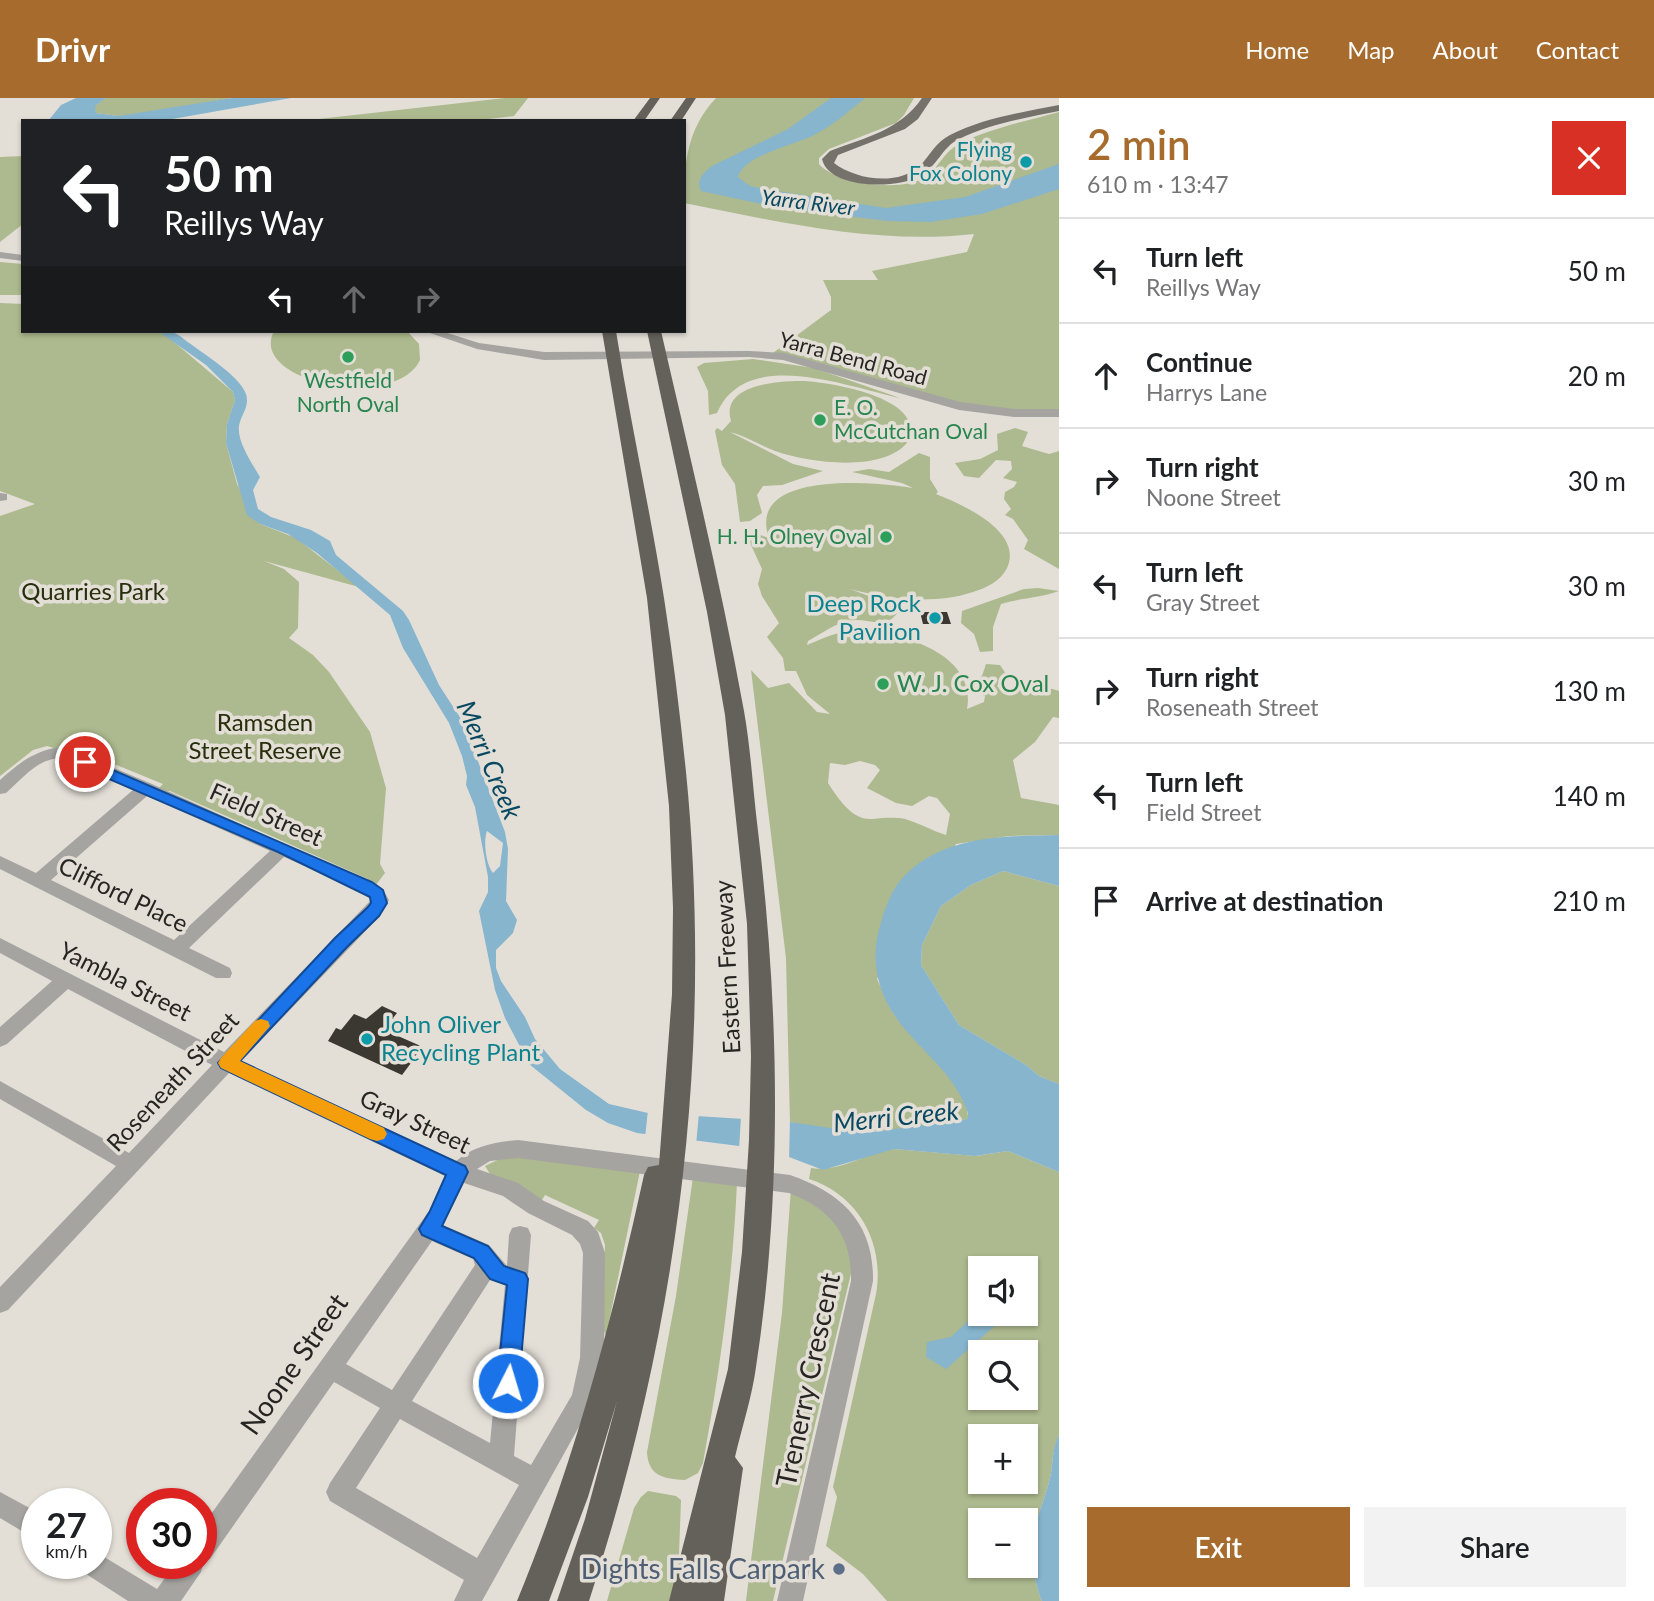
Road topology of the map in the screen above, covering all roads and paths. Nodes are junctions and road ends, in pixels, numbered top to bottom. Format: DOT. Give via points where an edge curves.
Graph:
graph roads {
  1 [pos="655,98"];
  2 [pos="691,98"];
  3 [pos="927,98"];
  4 [pos="1059,108"];
  5 [pos="639,119"];
  6 [pos="677,119"];
  7 [pos="0,255"];
  8 [pos="21,258"];
  9 [pos="436,333"];
  10 [pos="609,333"];
  11 [pos="654,333"];
  12 [pos="1059,413"];
  13 [pos="146,788"];
  14 [pos="0,789"];
  15 [pos="283,848"];
  16 [pos="0,862"];
  17 [pos="38,881"];
  18 [pos="378,896"];
  19 [pos="0,945"];
  20 [pos="176,949"];
  21 [pos="223,973"];
  22 [pos="66,979"];
  23 [pos="0,1038"];
  24 [pos="227,1063"];
  25 [pos="4,1098"];
  26 [pos="132,1165"];
  27 [pos="464,1174"];
  28 [pos="661,1191"];
  29 [pos="433,1222"];
  30 [pos="520,1235"];
  31 [pos="487,1259"];
  32 [pos="517,1279"];
  33 [pos="0,1303"];
  34 [pos="330,1368"];
  35 [pos="742,1369"];
  36 [pos="398,1405"];
  37 [pos="501,1461"];
  38 [pos="537,1481"];
  39 [pos="0,1504"];
  40 [pos="21,1517"];
  41 [pos="217,1527"];
  42 [pos="112,1576"];
  43 [pos="482,1576"];
  44 [pos="181,1579"];
  45 [pos="152,1601"];
  46 [pos="165,1601"];
  47 [pos="467,1601"];
  48 [pos="533,1601"];
  49 [pos="573,1601"];
  50 [pos="685,1601"];
  51 [pos="708,1601"];
  52 [pos="790,1601"];
  1 -- 5 [label="highway"];
  2 -- 6 [label="highway"];
  3 -- 4 [label="main road" via="907,123 834,153 829,164 856,178 905,178 920,171 934,151 951,139 1001,121"];
  7 -- 8 [label="street"];
  9 -- 12 [label="street, Yarra Bend Road" via="500,350 569,357 784,357 951,405"];
  10 -- 28 [label="highway, Eastern Freeway" via="654,589 677,786 684,954 679,1070"];
  11 -- 35 [label="highway, Eastern Freeway" via="735,716 758,924 764,1083"];
  13 -- 14 [label="street, Field Street" via="53,752 39,757"];
  13 -- 15 [label="street, Field Street"];
  13 -- 17 [label="street"];
  15 -- 18 [label="street, Field Street" via="366,886"];
  15 -- 20 [label="street"];
  16 -- 17 [label="street, Clifford Place"];
  17 -- 20 [label="street, Clifford Place"];
  18 -- 24 [label="street, Roseneath Street" via="373,912"];
  19 -- 22 [label="street, Yambla Street"];
  20 -- 21 [label="street, Clifford Place"];
  22 -- 23 [label="street"];
  22 -- 24 [label="street, Yambla Street"];
  24 -- 26 [label="street, Roseneath Street"];
  24 -- 27 [label="street, Gray Street"];
  25 -- 26 [label="street"];
  26 -- 33 [label="street, Roseneath Street"];
  27 -- 29 [label="street, Noone Street" via="448,1209"];
  27 -- 38 [label="street, Gray Street" via="510,1189 580,1228 594,1252 592,1358 583,1398"];
  27 -- 52 [label="street, Trenerry Crescent" via="485,1153 518,1149 790,1184 832,1205 856,1236 862,1281"];
  28 -- 48 [label="highway" via="584,1468"];
  28 -- 49 [label="highway, Eastern Freeway" via="654,1286 621,1445 595,1542"];
  29 -- 31 [label="street"];
  29 -- 34 [label="street, Noone Street"];
  30 -- 32 [label="street"];
  31 -- 32 [label="street" via="498,1273"];
  31 -- 36 [label="street"];
  32 -- 37 [label="street"];
  34 -- 36 [label="street"];
  34 -- 41 [label="street, Noone Street"];
  35 -- 50 [label="highway, Eastern Freeway"];
  35 -- 51 [label="highway"];
  36 -- 37 [label="street"];
  36 -- 43 [label="street" via="339,1492"];
  37 -- 38 [label="street"];
  38 -- 43 [label="street"];
  39 -- 40 [label="street"];
  42 -- 45 [label="street"];
  43 -- 47 [label="street"];
  44 -- 46 [label="street"];
}
